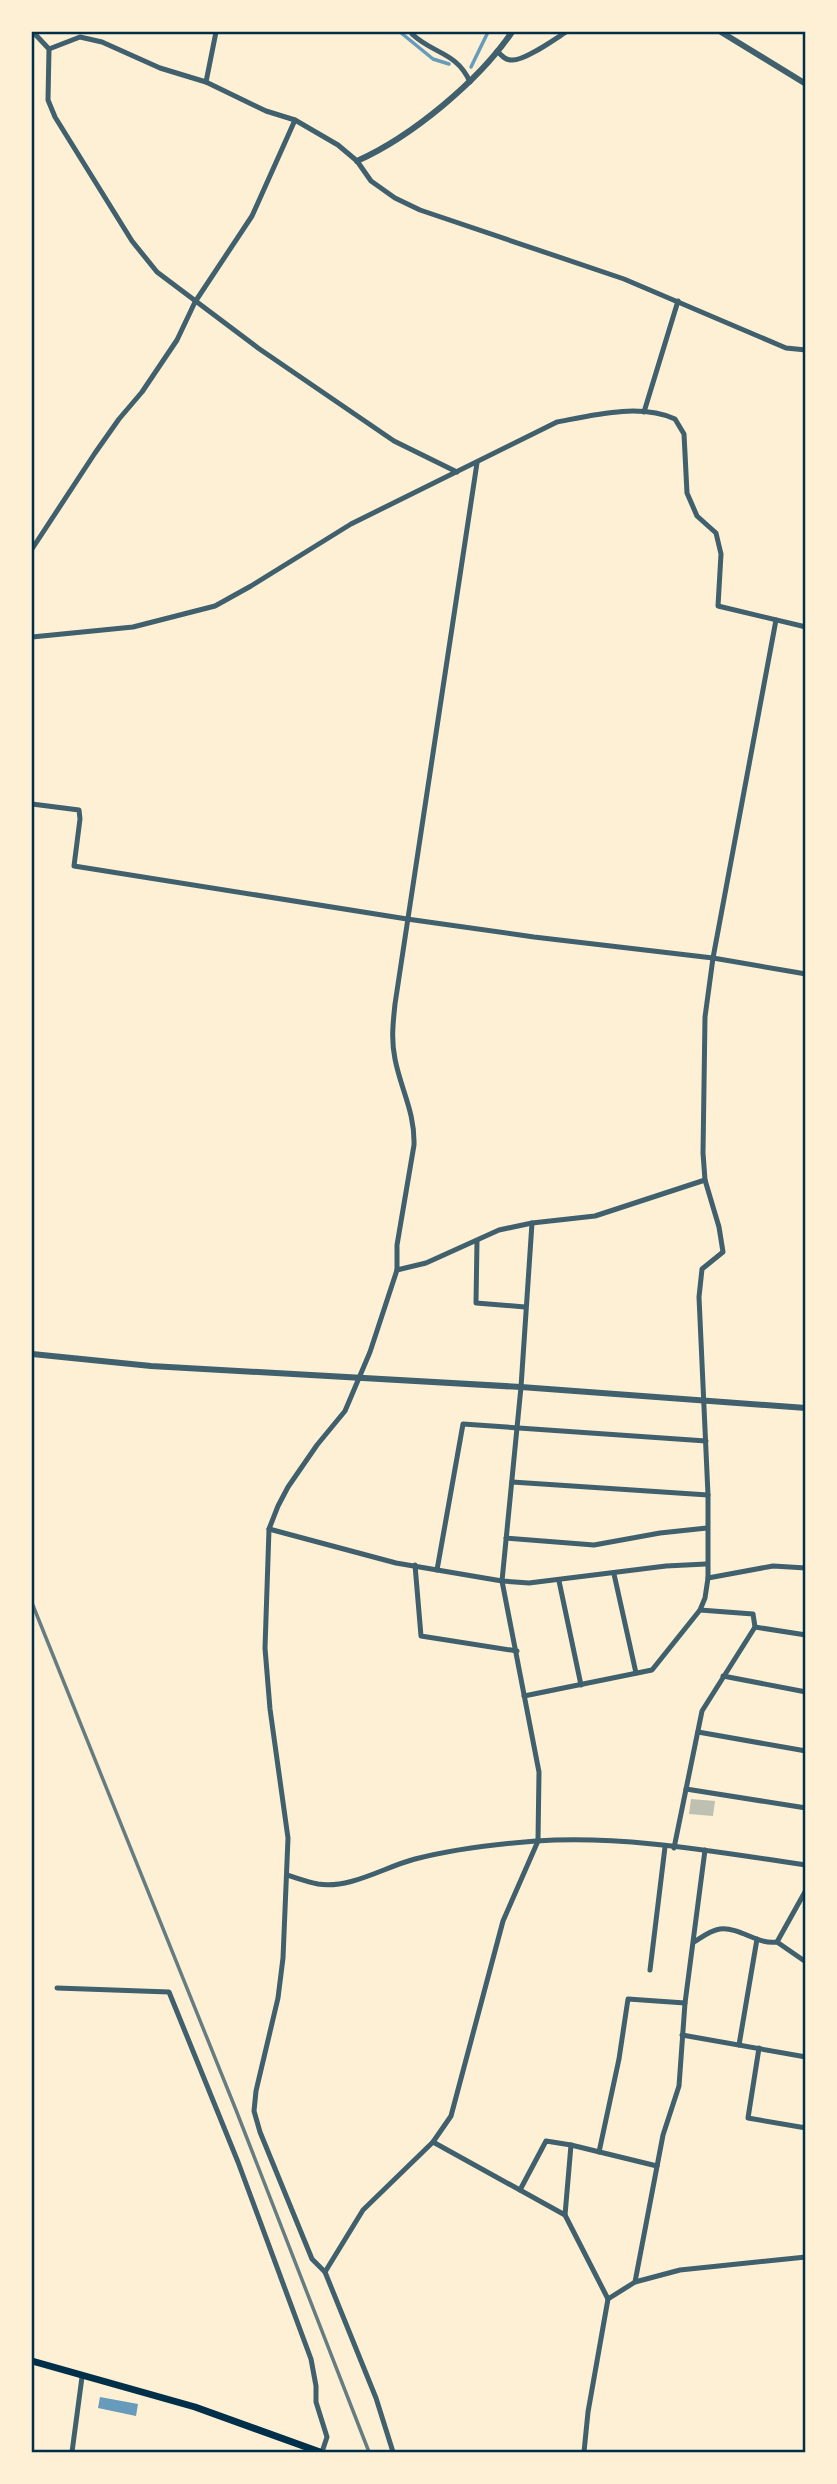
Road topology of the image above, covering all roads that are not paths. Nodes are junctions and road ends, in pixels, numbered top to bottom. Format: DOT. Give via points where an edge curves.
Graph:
graph roads {
  1 [pos="33,32"];
  2 [pos="216,32"];
  3 [pos="413,32"];
  4 [pos="512,32"];
  5 [pos="566,32"];
  6 [pos="721,32"];
  7 [pos="49,49"];
  8 [pos="497,51"];
  9 [pos="206,82"];
  10 [pos="470,82"];
  11 [pos="806,84"];
  12 [pos="295,120"];
  13 [pos="357,161"];
  14 [pos="678,301"];
  15 [pos="195,302"];
  16 [pos="806,350"];
  17 [pos="644,412"];
  18 [pos="477,463"];
  19 [pos="457,472"];
  20 [pos="32,548"];
  21 [pos="776,621"];
  22 [pos="806,627"];
  23 [pos="32,636"];
  24 [pos="32,804"];
  25 [pos="407,919"];
  26 [pos="713,958"];
  27 [pos="806,974"];
  28 [pos="705,1180"];
  29 [pos="532,1223"];
  30 [pos="478,1241"];
  31 [pos="397,1270"];
  32 [pos="525,1307"];
  33 [pos="32,1354"];
  34 [pos="360,1378"];
  35 [pos="521,1387"];
  36 [pos="705,1401"];
  37 [pos="806,1408"];
  38 [pos="516,1429"];
  39 [pos="706,1441"];
  40 [pos="512,1482"];
  41 [pos="708,1495"];
  42 [pos="707,1528"];
  43 [pos="269,1530"];
  44 [pos="506,1538"];
  45 [pos="706,1564"];
  46 [pos="415,1565"];
  47 [pos="806,1568"];
  48 [pos="437,1570"];
  49 [pos="614,1574"];
  50 [pos="708,1578"];
  51 [pos="502,1581"];
  52 [pos="559,1581"];
  53 [pos="700,1610"];
  54 [pos="755,1627"];
  55 [pos="806,1635"];
  56 [pos="517,1651"];
  57 [pos="636,1673"];
  58 [pos="723,1676"];
  59 [pos="581,1685"];
  60 [pos="806,1692"];
  61 [pos="524,1696"];
  62 [pos="698,1731"];
  63 [pos="806,1751"];
  64 [pos="686,1789"];
  65 [pos="806,1808"];
  66 [pos="538,1841"];
  67 [pos="665,1847"];
  68 [pos="674,1848"];
  69 [pos="705,1850"];
  70 [pos="806,1865"];
  71 [pos="287,1875"];
  72 [pos="806,1890"];
  73 [pos="757,1939"];
  74 [pos="694,1942"];
  75 [pos="777,1942"];
  76 [pos="806,1962"];
  77 [pos="650,1970"];
  78 [pos="57,1987"];
  79 [pos="685,2003"];
  80 [pos="682,2035"];
  81 [pos="739,2045"];
  82 [pos="759,2048"];
  83 [pos="806,2048"];
  84 [pos="804,2057"];
  85 [pos="806,2128"];
  86 [pos="433,2143"];
  87 [pos="571,2145"];
  88 [pos="599,2152"];
  89 [pos="657,2166"];
  90 [pos="520,2190"];
  91 [pos="565,2215"];
  92 [pos="806,2257"];
  93 [pos="325,2272"];
  94 [pos="635,2281"];
  95 [pos="608,2300"];
  96 [pos="32,2361"];
  97 [pos="82,2377"];
  98 [pos="72,2452"];
  99 [pos="321,2452"];
  100 [pos="393,2452"];
  101 [pos="584,2452"];
  1 -- 7 [label="street"];
  2 -- 9 [label="street"];
  3 -- 10 [label="street" via="424,46 463,68"];
  4 -- 8 [label="street"];
  5 -- 8 [label="street" via="515,61"];
  6 -- 11 [label="street"];
  7 -- 9 [label="street" via="80,37"];
  7 -- 15 [label="street" via="48,100 68,141 132,241 157,272"];
  8 -- 10 [label="street"];
  9 -- 12 [label="street"];
  10 -- 13 [label="street" via="379,152"];
  12 -- 13 [label="street"];
  12 -- 15 [label="street" via="252,216"];
  13 -- 14 [label="street" via="371,181 420,210"];
  14 -- 16 [label="street" via="786,348"];
  14 -- 17 [label="street"];
  15 -- 19 [label="street" via="394,441"];
  15 -- 20 [label="street" via="155,375 118,419"];
  17 -- 18 [label="street" via="557,422"];
  17 -- 21 [label="street" via="675,419 684,434 687,493 697,516 716,533 721,554 718,606"];
  18 -- 19 [label="street"];
  18 -- 25 [label="street"];
  19 -- 23 [label="street" via="351,524 215,606 133,627"];
  21 -- 22 [label="street"];
  21 -- 26 [label="street"];
  24 -- 25 [label="street" via="79,810 74,866"];
  25 -- 26 [label="street"];
  25 -- 31 [label="street" via="391,1040 411,1111 414,1145"];
  26 -- 27 [label="street"];
  26 -- 28 [label="street" via="705,1017"];
  28 -- 29 [label="street" via="595,1216"];
  28 -- 36 [label="street" via="723,1252 702,1269 699,1297"];
  29 -- 30 [label="street" via="499,1230"];
  29 -- 32 [label="street"];
  30 -- 31 [label="street"];
  30 -- 32 [label="street" via="476,1303"];
  31 -- 34 [label="street"];
  32 -- 35 [label="street"];
  33 -- 34 [label="street"];
  34 -- 35 [label="street"];
  34 -- 43 [label="street" via="345,1411 288,1488"];
  35 -- 36 [label="street"];
  35 -- 38 [label="street"];
  36 -- 37 [label="street"];
  36 -- 39 [label="street"];
  38 -- 39 [label="street"];
  38 -- 40 [label="street"];
  38 -- 48 [label="street" via="463,1424"];
  39 -- 41 [label="street"];
  40 -- 41 [label="street"];
  40 -- 44 [label="street"];
  41 -- 42 [label="street"];
  42 -- 44 [label="street" via="594,1545"];
  42 -- 45 [label="street"];
  43 -- 46 [label="street"];
  43 -- 71 [label="street" via="265,1648 288,1838"];
  44 -- 51 [label="street"];
  45 -- 49 [label="street"];
  45 -- 50 [label="street"];
  46 -- 48 [label="street"];
  46 -- 56 [label="street" via="421,1636"];
  47 -- 50 [label="street" via="773,1566"];
  48 -- 51 [label="street"];
  49 -- 52 [label="street"];
  49 -- 57 [label="street"];
  50 -- 53 [label="street"];
  51 -- 52 [label="street"];
  51 -- 56 [label="street"];
  52 -- 59 [label="street"];
  53 -- 54 [label="street" via="753,1614"];
  53 -- 57 [label="street" via="653,1671"];
  54 -- 55 [label="street"];
  54 -- 58 [label="street"];
  56 -- 61 [label="street"];
  57 -- 59 [label="street"];
  58 -- 60 [label="street"];
  58 -- 62 [label="street" via="702,1711"];
  59 -- 61 [label="street"];
  61 -- 66 [label="street" via="539,1772"];
  62 -- 63 [label="street"];
  62 -- 64 [label="street"];
  64 -- 65 [label="street"];
  64 -- 68 [label="street"];
  66 -- 67 [label="street"];
  66 -- 71 [label="street" via="426,1857 342,1884 319,1884"];
  66 -- 86 [label="street" via="503,1921 451,2116"];
  67 -- 68 [label="street"];
  67 -- 77 [label="street"];
  68 -- 69 [label="street"];
  69 -- 70 [label="street"];
  69 -- 74 [label="street"];
  71 -- 93 [label="street" via="278,1998 254,2111 312,2259"];
  72 -- 75 [label="street"];
  73 -- 74 [label="street" via="719,1929"];
  73 -- 75 [label="street"];
  73 -- 81 [label="street"];
  74 -- 79 [label="street"];
  75 -- 76 [label="street"];
  78 -- 99 [label="street" via="169,1992 311,2359 316,2402 327,2437"];
  79 -- 80 [label="street"];
  79 -- 88 [label="street" via="628,1999"];
  80 -- 81 [label="street"];
  80 -- 89 [label="street" via="679,2085"];
  81 -- 82 [label="street"];
  82 -- 84 [label="street"];
  82 -- 85 [label="street" via="748,2118"];
  83 -- 84 [label="street"];
  86 -- 90 [label="street"];
  86 -- 93 [label="street" via="363,2210"];
  87 -- 88 [label="street"];
  87 -- 90 [label="street" via="546,2141"];
  87 -- 91 [label="street"];
  88 -- 89 [label="street"];
  89 -- 94 [label="street"];
  90 -- 91 [label="street"];
  91 -- 95 [label="street"];
  92 -- 94 [label="street" via="680,2270"];
  93 -- 100 [label="street"];
  94 -- 95 [label="street"];
  95 -- 101 [label="street"];
  96 -- 97 [label="main road"];
  97 -- 98 [label="street"];
  97 -- 99 [label="main road" via="195,2407"];
}
